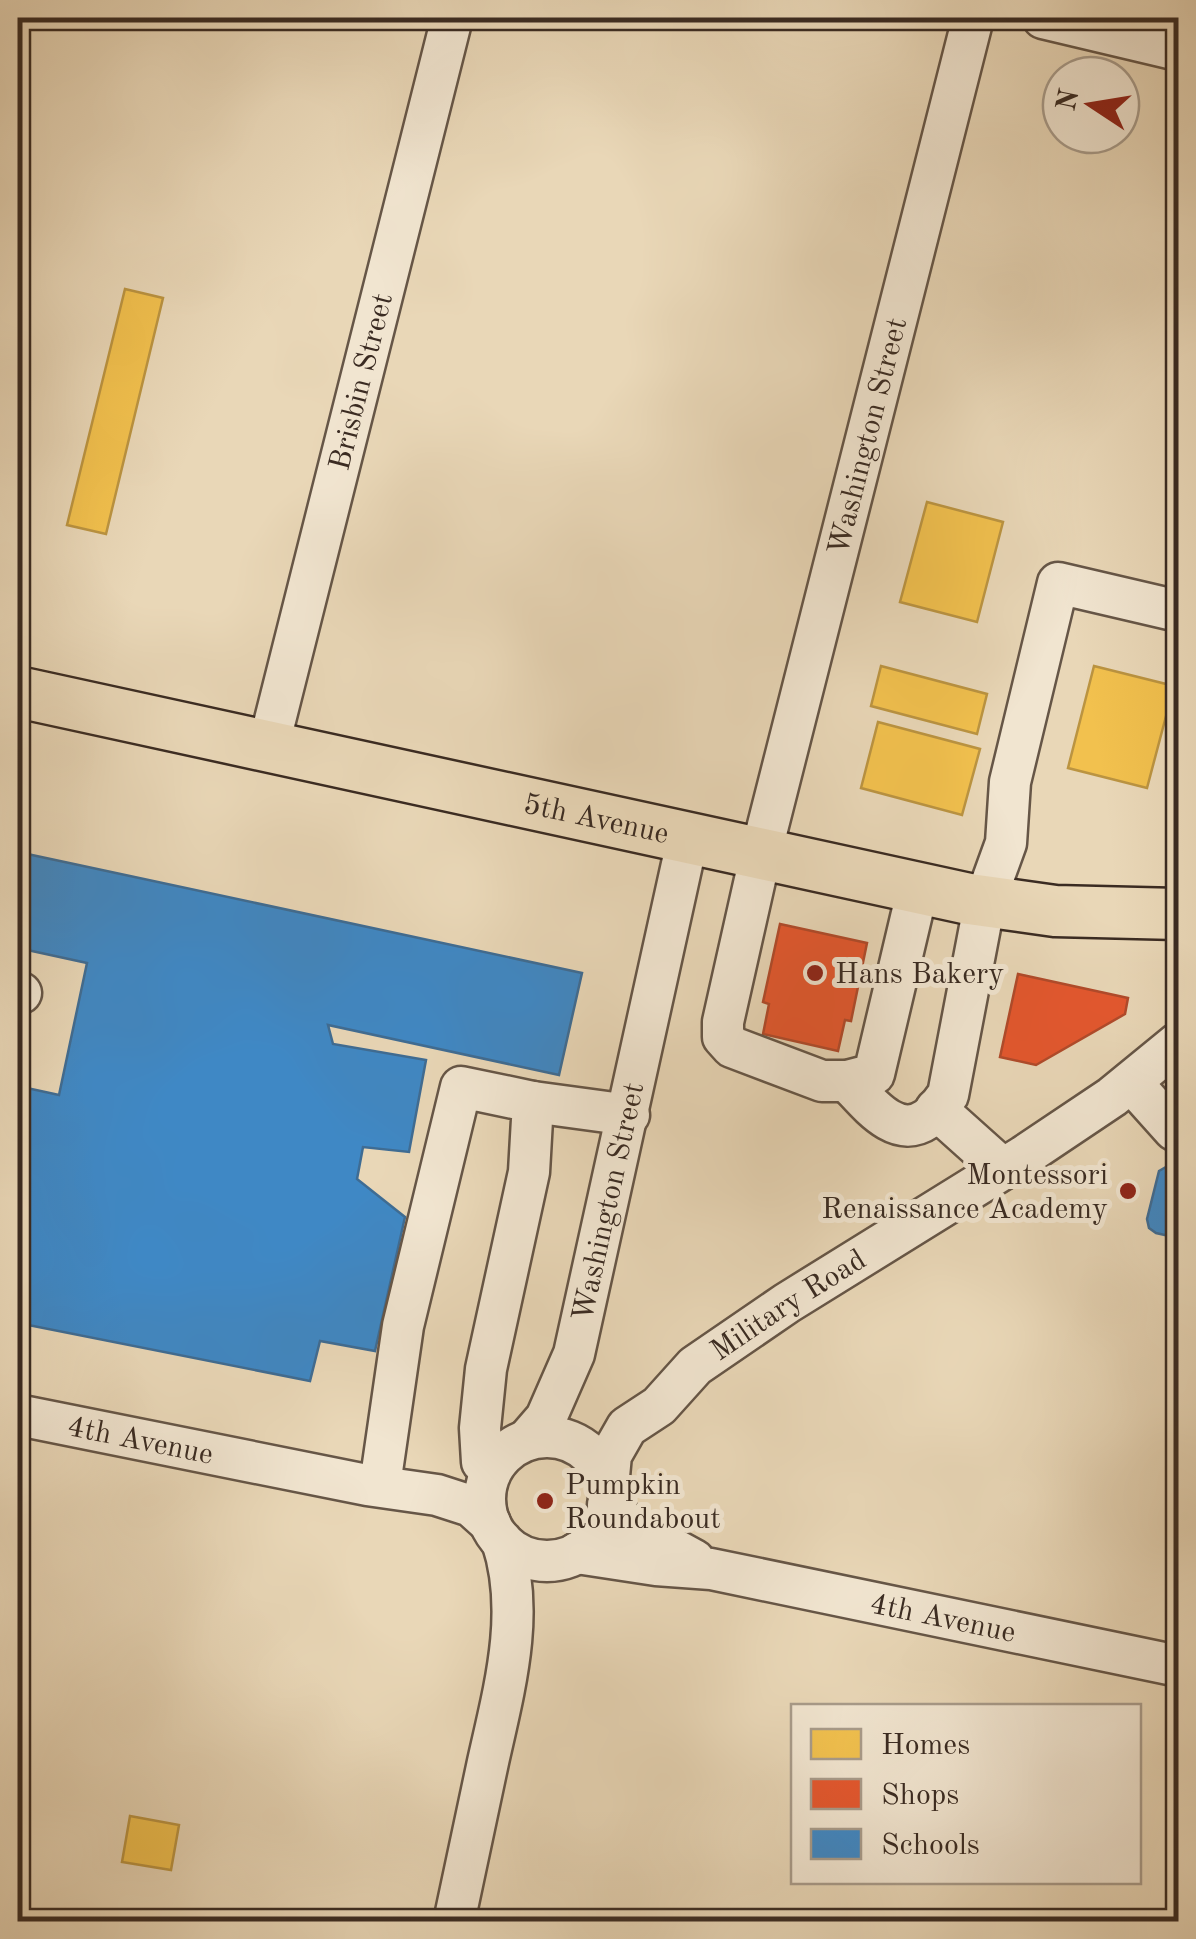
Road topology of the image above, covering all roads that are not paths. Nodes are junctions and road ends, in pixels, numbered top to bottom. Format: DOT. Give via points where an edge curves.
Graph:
graph roads {
  1 [pos="452,18"];
  2 [pos="973,18"];
  3 [pos="1043,18"];
  4 [pos="1178,50"];
  5 [pos="1178,612"];
  6 [pos="18,692"];
  7 [pos="268,748"];
  8 [pos="688,837"];
  9 [pos="761,853"];
  10 [pos="918,888"];
  11 [pos="985,901"];
  12 [pos="1178,914"];
  13 [pos="1178,1043"];
  14 [pos="847,1081"];
  15 [pos="1131,1082"];
  16 [pos="532,1102"];
  17 [pos="936,1109"];
  18 [pos="629,1115"];
  19 [pos="1178,1130"];
  20 [pos="1003,1169"];
  21 [pos="694,1366"];
  22 [pos="18,1415"];
  23 [pos="519,1447"];
  24 [pos="380,1486"];
  25 [pos="608,1496"];
  26 [pos="496,1532"];
  27 [pos="571,1556"];
  28 [pos="710,1569"];
  29 [pos="1178,1666"];
  30 [pos="507,1676"];
  31 [pos="454,1922"];
  1 -- 7 [label="street, Brisbin Street"];
  2 -- 9 [label="street, Washington Street"];
  3 -- 4 [label="street"];
  5 -- 11 [label="street" via="1058,582 1010,782 1006,844"];
  6 -- 7 [label="main road, 5th Avenue"];
  7 -- 8 [label="main road, 5th Avenue"];
  8 -- 9 [label="main road, 5th Avenue"];
  8 -- 18 [label="street, Washington Street"];
  9 -- 10 [label="main road, 5th Avenue"];
  9 -- 14 [label="street, Washington Street" via="723,1037 822,1081"];
  10 -- 11 [label="main road, 5th Avenue"];
  10 -- 14 [label="street" via="874,1074"];
  11 -- 12 [label="main road, 5th Avenue" via="1055,911"];
  11 -- 17 [label="street" via="948,1095"];
  13 -- 15 [label="street, Military Road"];
  14 -- 17 [label="street" via="888,1122 908,1126"];
  15 -- 19 [label="street"];
  15 -- 20 [label="street, Military Road"];
  16 -- 18 [label="street"];
  16 -- 23 [label="street" via="529,1172 486,1370 480,1428"];
  16 -- 24 [label="street" via="461,1087 403,1326"];
  17 -- 20 [label="street"];
  18 -- 23 [label="street, Washington Street" via="574,1354 546,1418"];
  20 -- 21 [label="street, Military Road"];
  21 -- 23 [label="street, Military Road" via="666,1370 598,1420"];
  21 -- 25 [label="street, Military Road" via="659,1406 626,1427 611,1455"];
  22 -- 24 [label="street, 4th Avenue"];
  23 -- 24 [label="street, 4th Avenue"];
  23 -- 25 [label="street" via="578,1444 594,1458"];
  23 -- 26 [label="street" via="490,1472 485,1492"];
  24 -- 26 [label="street, 4th Avenue" via="471,1506"];
  25 -- 27 [label="street" via="598,1535"];
  25 -- 28 [label="street, 4th Avenue" via="626,1523"];
  26 -- 27 [label="street" via="525,1557"];
  26 -- 30 [label="street" via="513,1597"];
  27 -- 28 [label="street, 4th Avenue"];
  27 -- 30 [label="street" via="552,1571"];
  28 -- 29 [label="street, 4th Avenue"];
  30 -- 31 [label="street"];
}
